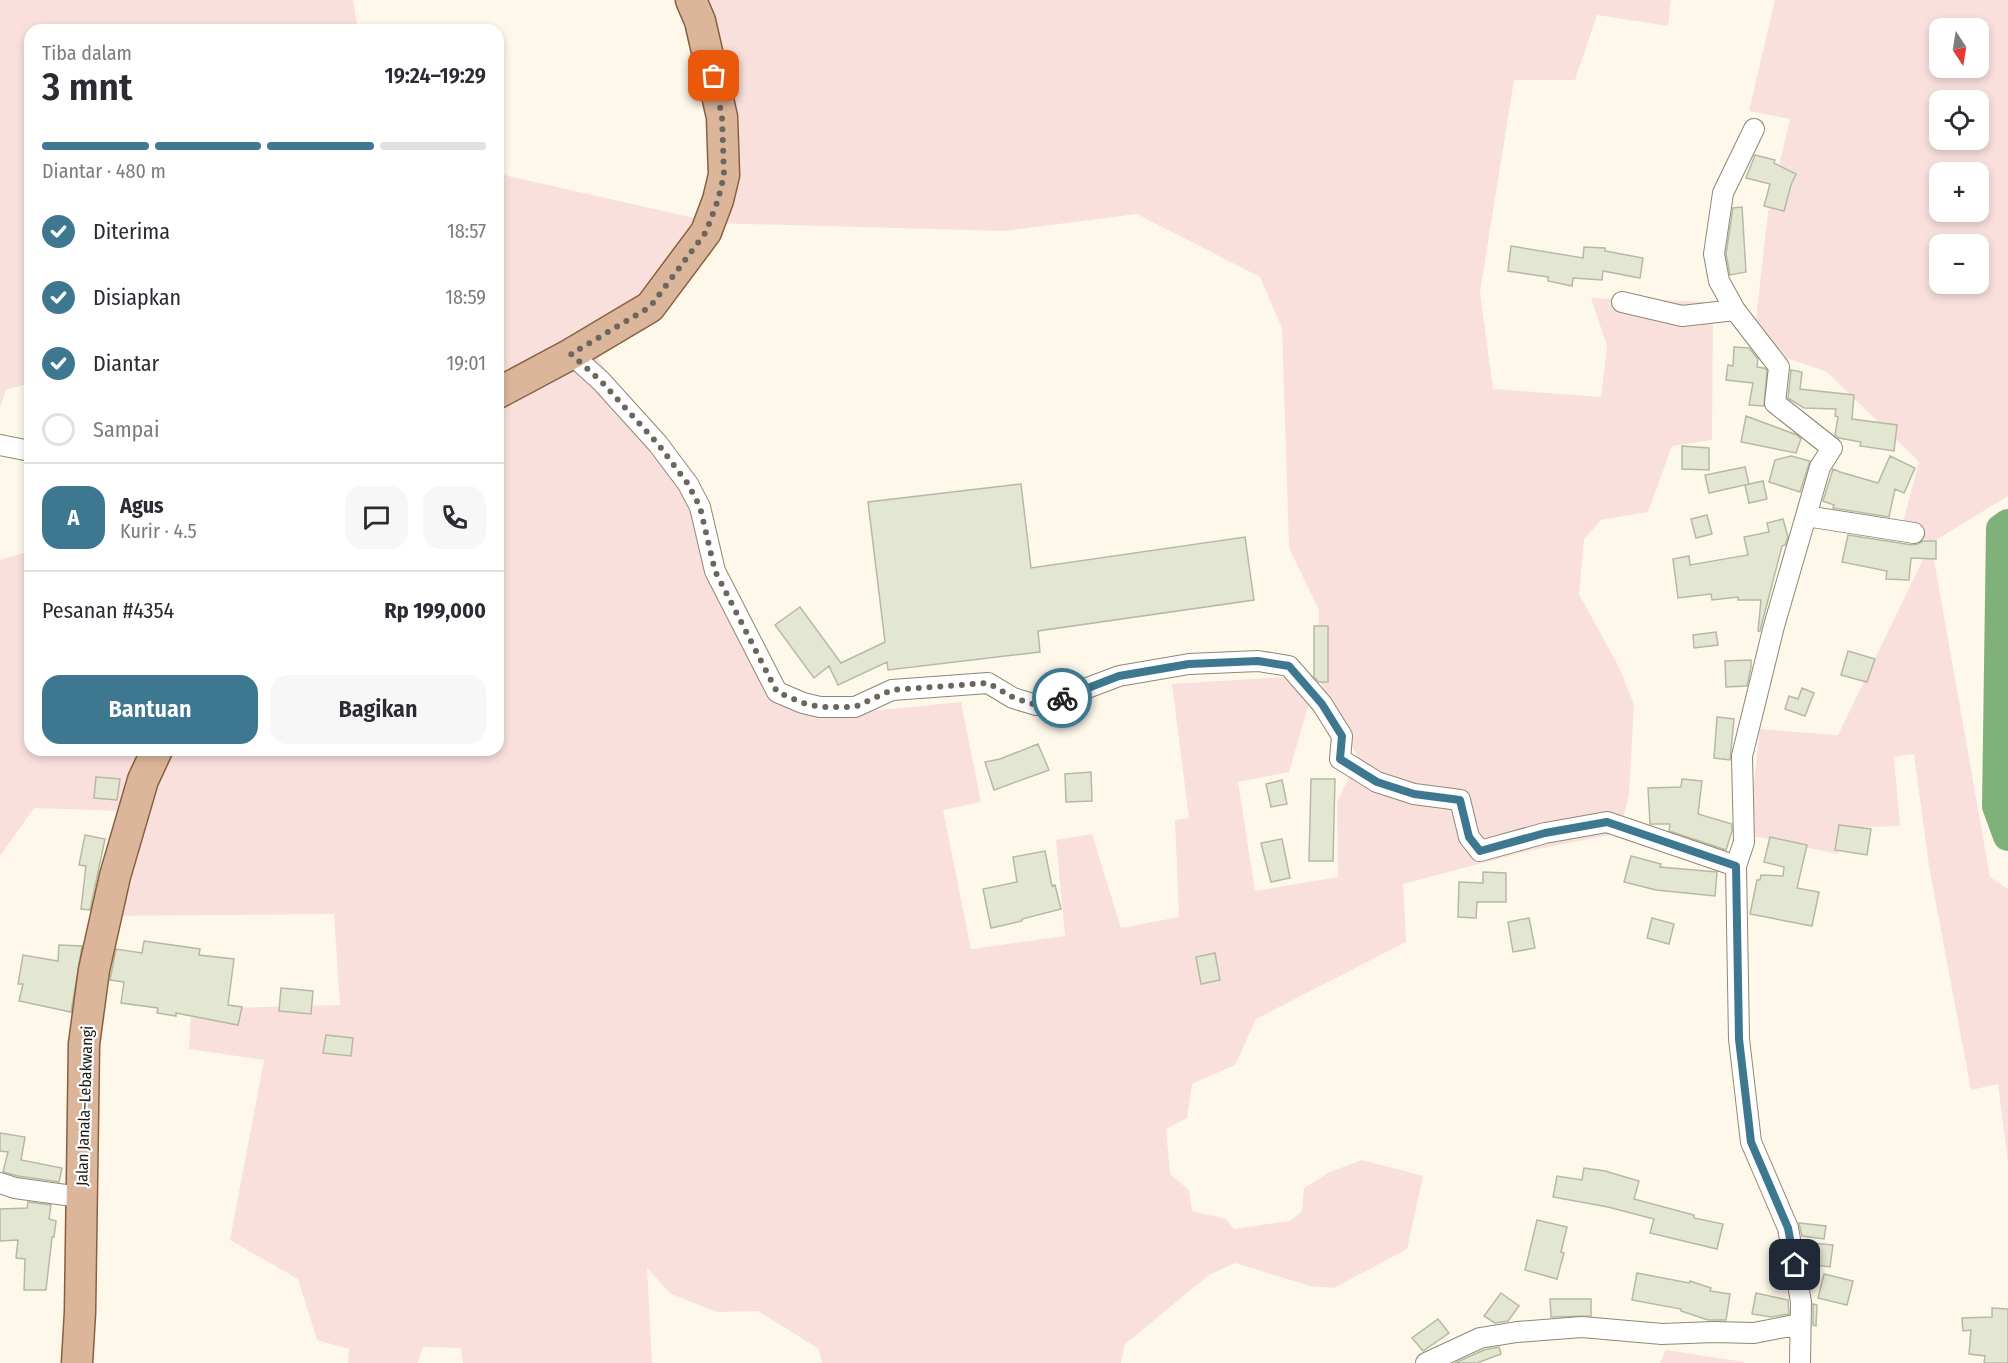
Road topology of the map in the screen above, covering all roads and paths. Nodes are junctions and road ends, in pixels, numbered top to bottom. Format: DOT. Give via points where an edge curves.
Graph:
graph roads {
  1 [pos="691,0"];
  2 [pos="1754,129"];
  3 [pos="1622,302"];
  4 [pos="1735,310"];
  5 [pos="571,354"];
  6 [pos="504,390"];
  7 [pos="0,445"];
  8 [pos="24,450"];
  9 [pos="1806,516"];
  10 [pos="1914,533"];
  11 [pos="154,756"];
  12 [pos="1736,866"];
  13 [pos="0,1183"];
  14 [pos="80,1197"];
  15 [pos="1800,1324"];
  16 [pos="77,1363"];
  17 [pos="1426,1363"];
  18 [pos="1800,1363"];
  1 -- 5 [label="main road" via="700,21 722,117 724,175 718,200 706,232 650,307"];
  2 -- 4 [label="street" via="1723,193 1714,254 1719,281"];
  3 -- 4 [label="street" via="1682,315"];
  4 -- 9 [label="street" via="1779,367 1775,403 1832,448 1820,467"];
  5 -- 6 [label="main road"];
  5 -- 12 [label="street" via="658,444 688,484 700,507 715,571 777,692 795,700 820,707 855,707 892,690 988,683 1036,705 1119,676 1189,664 1258,661 1289,666 1322,704 1342,736 1340,759 1377,782 1414,794 1460,800 1469,837 1480,851 1545,833 1607,822"];
  7 -- 8 [label="street"];
  9 -- 10 [label="street"];
  9 -- 12 [label="street" via="1742,756 1744,842"];
  11 -- 14 [label="main road, Jalan Janala–Lebakwangi" via="142,780 94,970 84,1044"];
  12 -- 15 [label="street" via="1739,1039 1751,1142 1788,1228 1801,1302"];
  13 -- 14 [label="street"];
  14 -- 16 [label="main road, Jalan Janala–Lebakwangi"];
  15 -- 17 [label="street" via="1754,1333 1662,1334 1582,1327 1517,1332 1480,1338"];
  15 -- 18 [label="street"];
}
